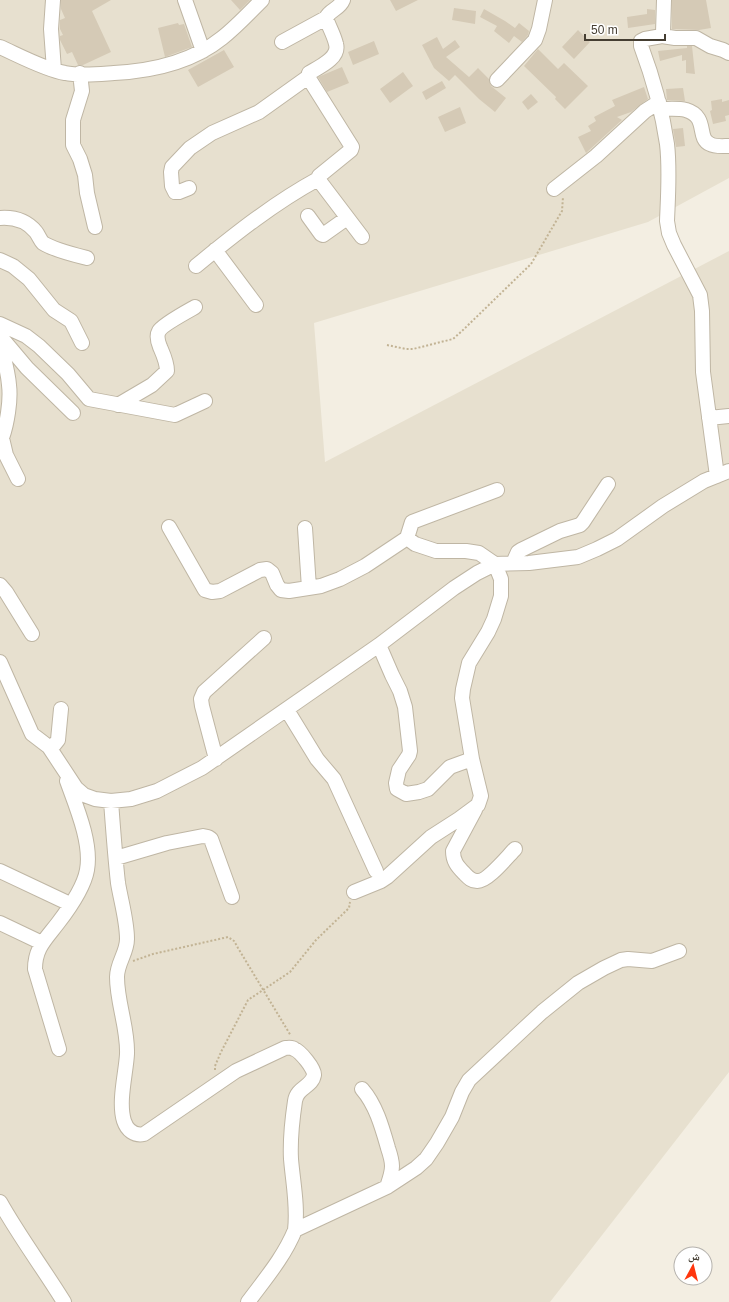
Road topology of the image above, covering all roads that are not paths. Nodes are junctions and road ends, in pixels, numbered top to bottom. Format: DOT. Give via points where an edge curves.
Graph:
graph roads {
  1 [pos="53,0"];
  2 [pos="186,0"];
  3 [pos="262,0"];
  4 [pos="343,0"];
  5 [pos="545,0"];
  6 [pos="664,0"];
  7 [pos="326,18"];
  8 [pos="662,36"];
  9 [pos="282,42"];
  10 [pos="0,47"];
  11 [pos="202,51"];
  12 [pos="728,52"];
  13 [pos="54,70"];
  14 [pos="80,74"];
  15 [pos="308,76"];
  16 [pos="497,80"];
  17 [pos="660,106"];
  18 [pos="729,146"];
  19 [pos="318,179"];
  20 [pos="558,186"];
  21 [pos="189,188"];
  22 [pos="308,216"];
  23 [pos="0,218"];
  24 [pos="346,218"];
  25 [pos="95,227"];
  26 [pos="362,237"];
  27 [pos="215,250"];
  28 [pos="87,258"];
  29 [pos="0,260"];
  30 [pos="196,266"];
  31 [pos="256,305"];
  32 [pos="195,307"];
  33 [pos="0,324"];
  34 [pos="0,336"];
  35 [pos="0,342"];
  36 [pos="82,343"];
  37 [pos="205,401"];
  38 [pos="118,405"];
  39 [pos="73,413"];
  40 [pos="729,416"];
  41 [pos="709,418"];
  42 [pos="1,438"];
  43 [pos="723,474"];
  44 [pos="18,479"];
  45 [pos="608,484"];
  46 [pos="498,490"];
  47 [pos="169,527"];
  48 [pos="305,528"];
  49 [pos="407,538"];
  50 [pos="513,563"];
  51 [pos="495,564"];
  52 [pos="0,585"];
  53 [pos="309,588"];
  54 [pos="32,634"];
  55 [pos="264,638"];
  56 [pos="379,645"];
  57 [pos="0,662"];
  58 [pos="61,709"];
  59 [pos="287,710"];
  60 [pos="49,747"];
  61 [pos="216,758"];
  62 [pos="472,760"];
  63 [pos="64,771"];
  64 [pos="111,801"];
  65 [pos="478,805"];
  66 [pos="515,849"];
  67 [pos="116,858"];
  68 [pos="0,871"];
  69 [pos="376,871"];
  70 [pos="354,892"];
  71 [pos="232,898"];
  72 [pos="70,904"];
  73 [pos="0,922"];
  74 [pos="42,943"];
  75 [pos="679,951"];
  76 [pos="59,1049"];
  77 [pos="362,1089"];
  78 [pos="387,1187"];
  79 [pos="0,1202"];
  80 [pos="295,1230"];
  81 [pos="64,1302"];
  82 [pos="248,1302"];
  1 -- 13 [label="street" via="51,29"];
  2 -- 11 [label="street"];
  3 -- 11 [label="street" via="221,39"];
  4 -- 7 [label="street" via="341,6"];
  5 -- 16 [label="street" via="535,40"];
  6 -- 8 [label="street"];
  7 -- 9 [label="street"];
  7 -- 15 [label="street" via="337,51"];
  8 -- 12 [label="street" via="696,38"];
  8 -- 17 [label="street" via="641,42"];
  10 -- 13 [label="street"];
  11 -- 14 [label="street" via="180,62 158,68"];
  13 -- 14 [label="street"];
  14 -- 25 [label="street" via="82,91 74,120 73,144 85,175"];
  15 -- 19 [label="street" via="352,147"];
  15 -- 21 [label="street" via="260,112 212,133 184,154 172,167 172,186 176,192"];
  17 -- 18 [label="street" via="694,113 700,120 703,137 709,144"];
  17 -- 20 [label="street" via="645,111 611,144"];
  17 -- 41 [label="street" via="667,146 667,221 674,245 700,295 703,372"];
  19 -- 24 [label="street"];
  19 -- 27 [label="street" via="291,194"];
  22 -- 24 [label="street" via="323,235"];
  23 -- 28 [label="street" via="27,223 43,243"];
  24 -- 26 [label="street"];
  27 -- 30 [label="street"];
  27 -- 31 [label="street"];
  29 -- 36 [label="street" via="13,266 29,279 54,310 71,321"];
  32 -- 38 [label="street" via="159,330 158,342 167,370 152,385"];
  33 -- 38 [label="street" via="26,336 39,346 89,399"];
  34 -- 39 [label="street" via="27,368"];
  35 -- 42 [label="street" via="9,385 9,400"];
  37 -- 38 [label="street" via="175,415"];
  40 -- 41 [label="street"];
  41 -- 43 [label="street"];
  42 -- 44 [label="street"];
  43 -- 50 [label="street" via="704,481 662,506 617,539 597,549 578,556"];
  45 -- 50 [label="street" via="583,522 521,550"];
  46 -- 49 [label="street" via="412,522"];
  47 -- 53 [label="street" via="205,590 220,591 260,570 267,569 281,590"];
  48 -- 53 [label="street"];
  49 -- 51 [label="street" via="415,544 436,551 466,550 479,553"];
  49 -- 53 [label="street" via="340,579"];
  50 -- 51 [label="street"];
  51 -- 56 [label="street" via="454,588"];
  51 -- 62 [label="street" via="501,579 501,596 488,632 469,663 463,689 462,698"];
  52 -- 54 [label="street"];
  55 -- 61 [label="street" via="204,692 201,699"];
  56 -- 59 [label="street"];
  56 -- 62 [label="street" via="403,698 408,729 410,751 397,775 397,789 406,794 424,791 450,767"];
  57 -- 60 [label="street" via="32,734"];
  58 -- 60 [label="street" via="58,740"];
  59 -- 61 [label="street"];
  59 -- 69 [label="street" via="317,759 334,779"];
  60 -- 63 [label="street"];
  61 -- 64 [label="street" via="202,768 157,790 131,799"];
  62 -- 65 [label="street" via="482,796"];
  63 -- 64 [label="street" via="84,795"];
  63 -- 72 [label="street" via="88,852 87,870 80,890"];
  64 -- 67 [label="street"];
  65 -- 66 [label="street" via="452,851 452,858 457,866 471,880 478,882 486,878"];
  65 -- 70 [label="street" via="431,837 381,881"];
  67 -- 71 [label="street" via="167,843 208,837 211,839"];
  67 -- 80 [label="street" via="127,937 127,947 117,968 118,1001 127,1054 122,1102 123,1119 127,1128 132,1133 144,1134 236,1072 285,1048 298,1051 313,1069 314,1075 310,1082 298,1091 292,1122 291,1159 296,1208"];
  68 -- 72 [label="street"];
  72 -- 74 [label="street"];
  73 -- 74 [label="street"];
  74 -- 76 [label="street" via="35,958 36,969"];
  75 -- 78 [label="street" via="652,961 621,960 578,983 558,998 469,1080 452,1117 426,1159"];
  77 -- 78 [label="street" via="370,1097 383,1128 392,1167"];
  78 -- 80 [label="street"];
  79 -- 81 [label="street"];
  80 -- 82 [label="street" via="282,1257"];
}
